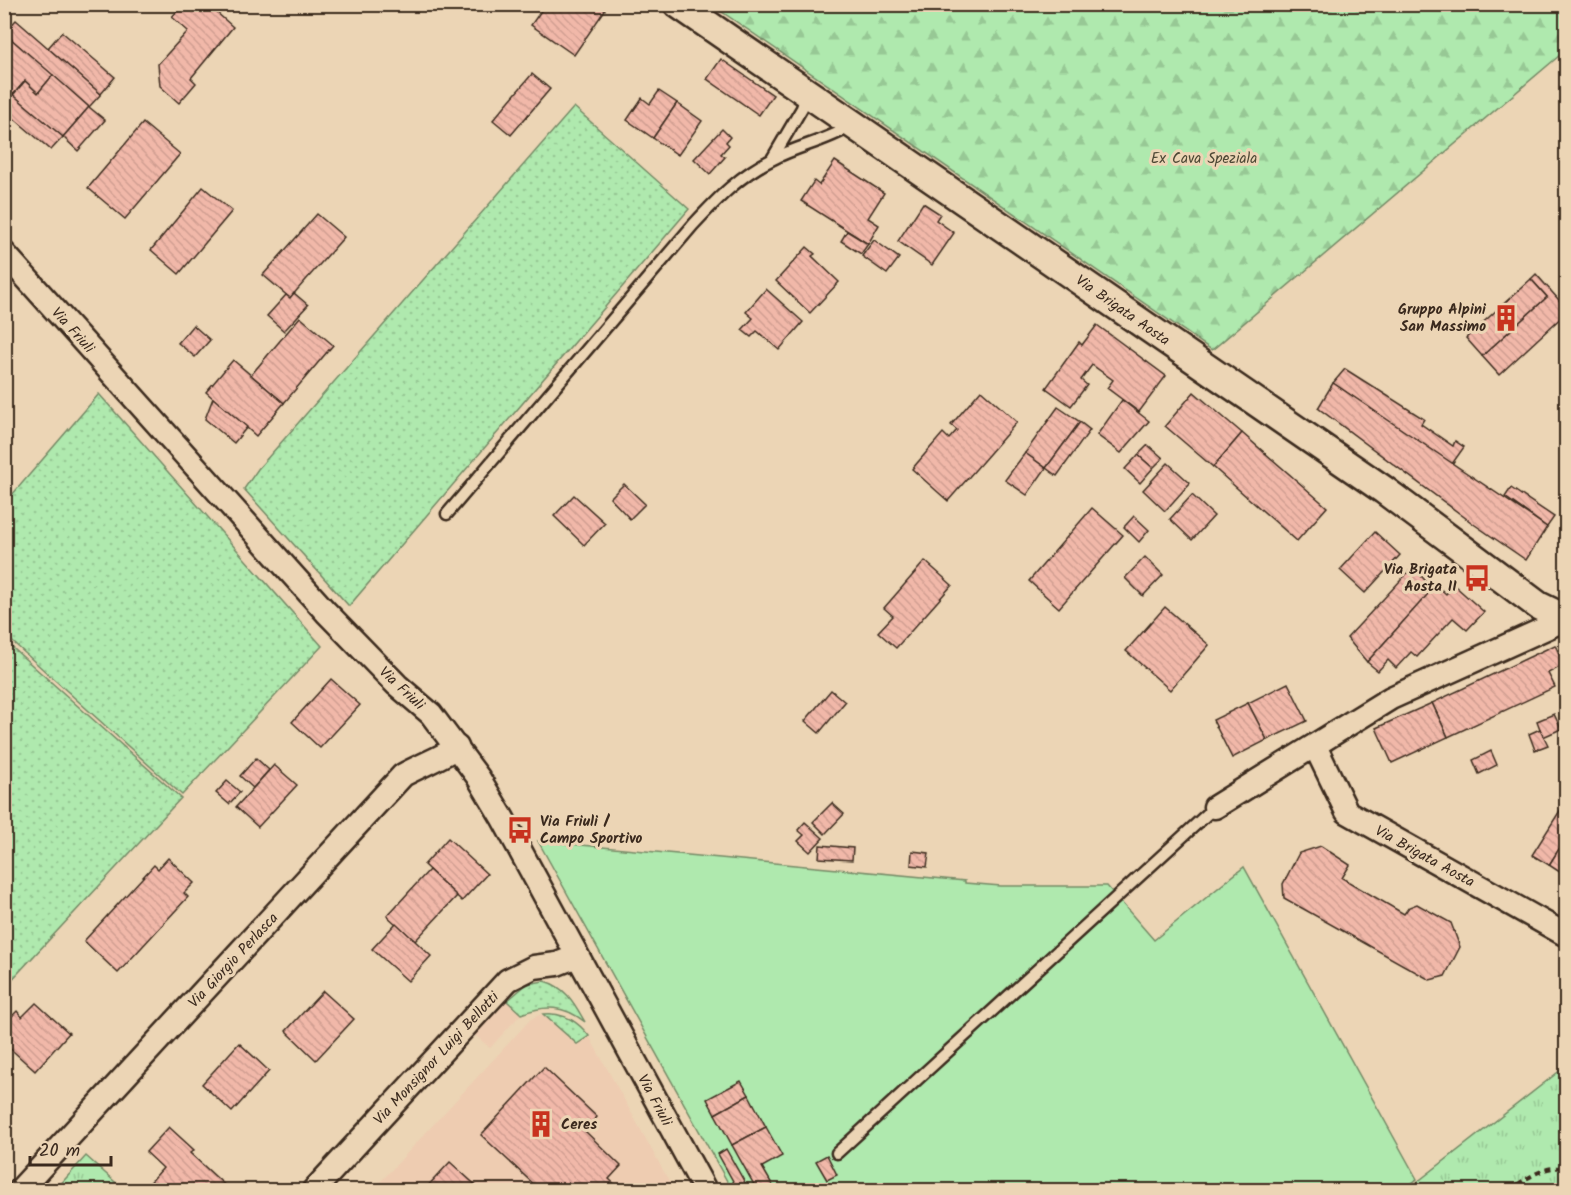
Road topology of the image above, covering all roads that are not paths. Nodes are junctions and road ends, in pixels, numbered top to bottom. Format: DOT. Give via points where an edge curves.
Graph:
graph roads {
  1 [pos="678,4"];
  2 [pos="807,92"];
  3 [pos="854,124"];
  4 [pos="772,159"];
  5 [pos="4,253"];
  6 [pos="447,514"];
  7 [pos="1566,619"];
  8 [pos="1315,746"];
  9 [pos="457,747"];
  10 [pos="1215,807"];
  11 [pos="1566,935"];
  12 [pos="577,956"];
  13 [pos="837,1153"];
  14 [pos="20,1191"];
  15 [pos="314,1191"];
  16 [pos="705,1191"];
  1 -- 2 [label="street, Via Brigata Aosta"];
  2 -- 3 [label="street, Via Brigata Aosta"];
  2 -- 4 [label="lane"];
  3 -- 4 [label="lane"];
  3 -- 7 [label="street, Via Brigata Aosta" via="1374,483 1539,606"];
  4 -- 6 [label="lane" via="727,188 693,225"];
  5 -- 9 [label="street, Via Friuli" via="326,612 430,714"];
  7 -- 8 [label="street, Via Brigata Aosta" via="1391,698"];
  8 -- 10 [label="street, Via Brigata Aosta"];
  8 -- 11 [label="street, Via Brigata Aosta" via="1347,812"];
  9 -- 12 [label="street, Via Friuli" via="502,817"];
  9 -- 14 [label="street, Via Giorgio Perlasca" via="404,775"];
  10 -- 13 [label="lane"];
  12 -- 15 [label="street, Via Monsignor Luigi Bellotti" via="534,967 508,980"];
  12 -- 16 [label="street, Via Friuli"];
}
